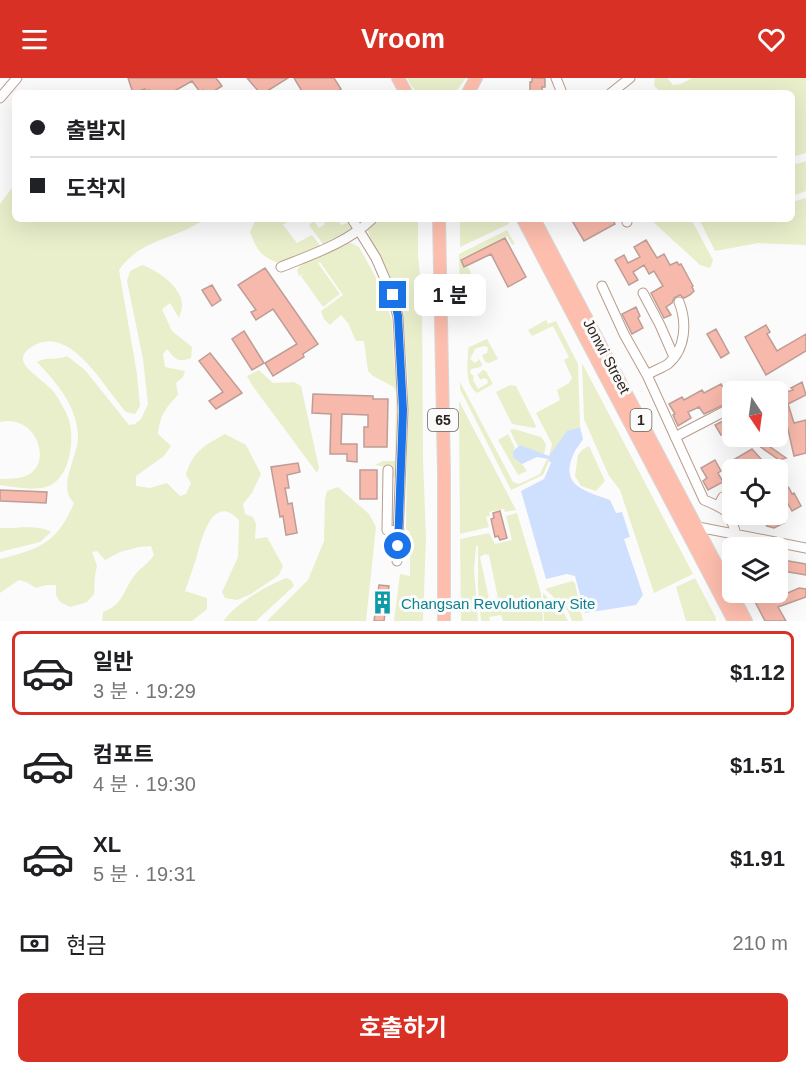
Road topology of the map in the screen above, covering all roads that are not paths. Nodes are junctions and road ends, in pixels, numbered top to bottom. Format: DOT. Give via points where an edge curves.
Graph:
graph roads {
  1 [pos="16,78"];
  2 [pos="630,78"];
  3 [pos="615,90"];
  4 [pos="0,98"];
  5 [pos="354,222"];
  6 [pos="369,222"];
  7 [pos="440,222"];
  8 [pos="525,222"];
  9 [pos="536,222"];
  10 [pos="360,231"];
  11 [pos="281,267"];
  12 [pos="602,286"];
  13 [pos="643,293"];
  14 [pos="679,302"];
  15 [pos="674,357"];
  16 [pos="647,375"];
  17 [pos="722,413"];
  18 [pos="675,437"];
  19 [pos="388,470"];
  20 [pos="722,499"];
  21 [pos="718,506"];
  22 [pos="698,527"];
  23 [pos="399,531"];
  24 [pos="735,534"];
  25 [pos="806,539"];
  26 [pos="793,546"];
  27 [pos="806,548"];
  28 [pos="397,561"];
  29 [pos="444,621"];
  30 [pos="734,621"];
  31 [pos="746,621"];
  1 -- 4 [label="street"];
  2 -- 3 [label="street"];
  5 -- 10 [label="street"];
  6 -- 10 [label="street"];
  7 -- 29 [label="main road, 65"];
  8 -- 30 [label="main road, Jonwi Street / 1"];
  9 -- 22 [label="main road, Jonwi Street / 1"];
  10 -- 11 [label="street"];
  10 -- 23 [label="street" via="393,295 398,316 403,410"];
  12 -- 16 [label="street"];
  13 -- 15 [label="street"];
  14 -- 15 [label="street" via="684,334"];
  15 -- 16 [label="street"];
  16 -- 18 [label="street"];
  17 -- 18 [label="street"];
  18 -- 21 [label="street" via="704,500"];
  19 -- 23 [label="street" via="387,530"];
  20 -- 21 [label="street"];
  21 -- 24 [label="street" via="726,509"];
  22 -- 24 [label="street"];
  22 -- 31 [label="main road, Jonwi Street / 1"];
  23 -- 28 [label="street"];
  24 -- 26 [label="street"];
  25 -- 26 [label="street"];
  26 -- 27 [label="street"];
}
